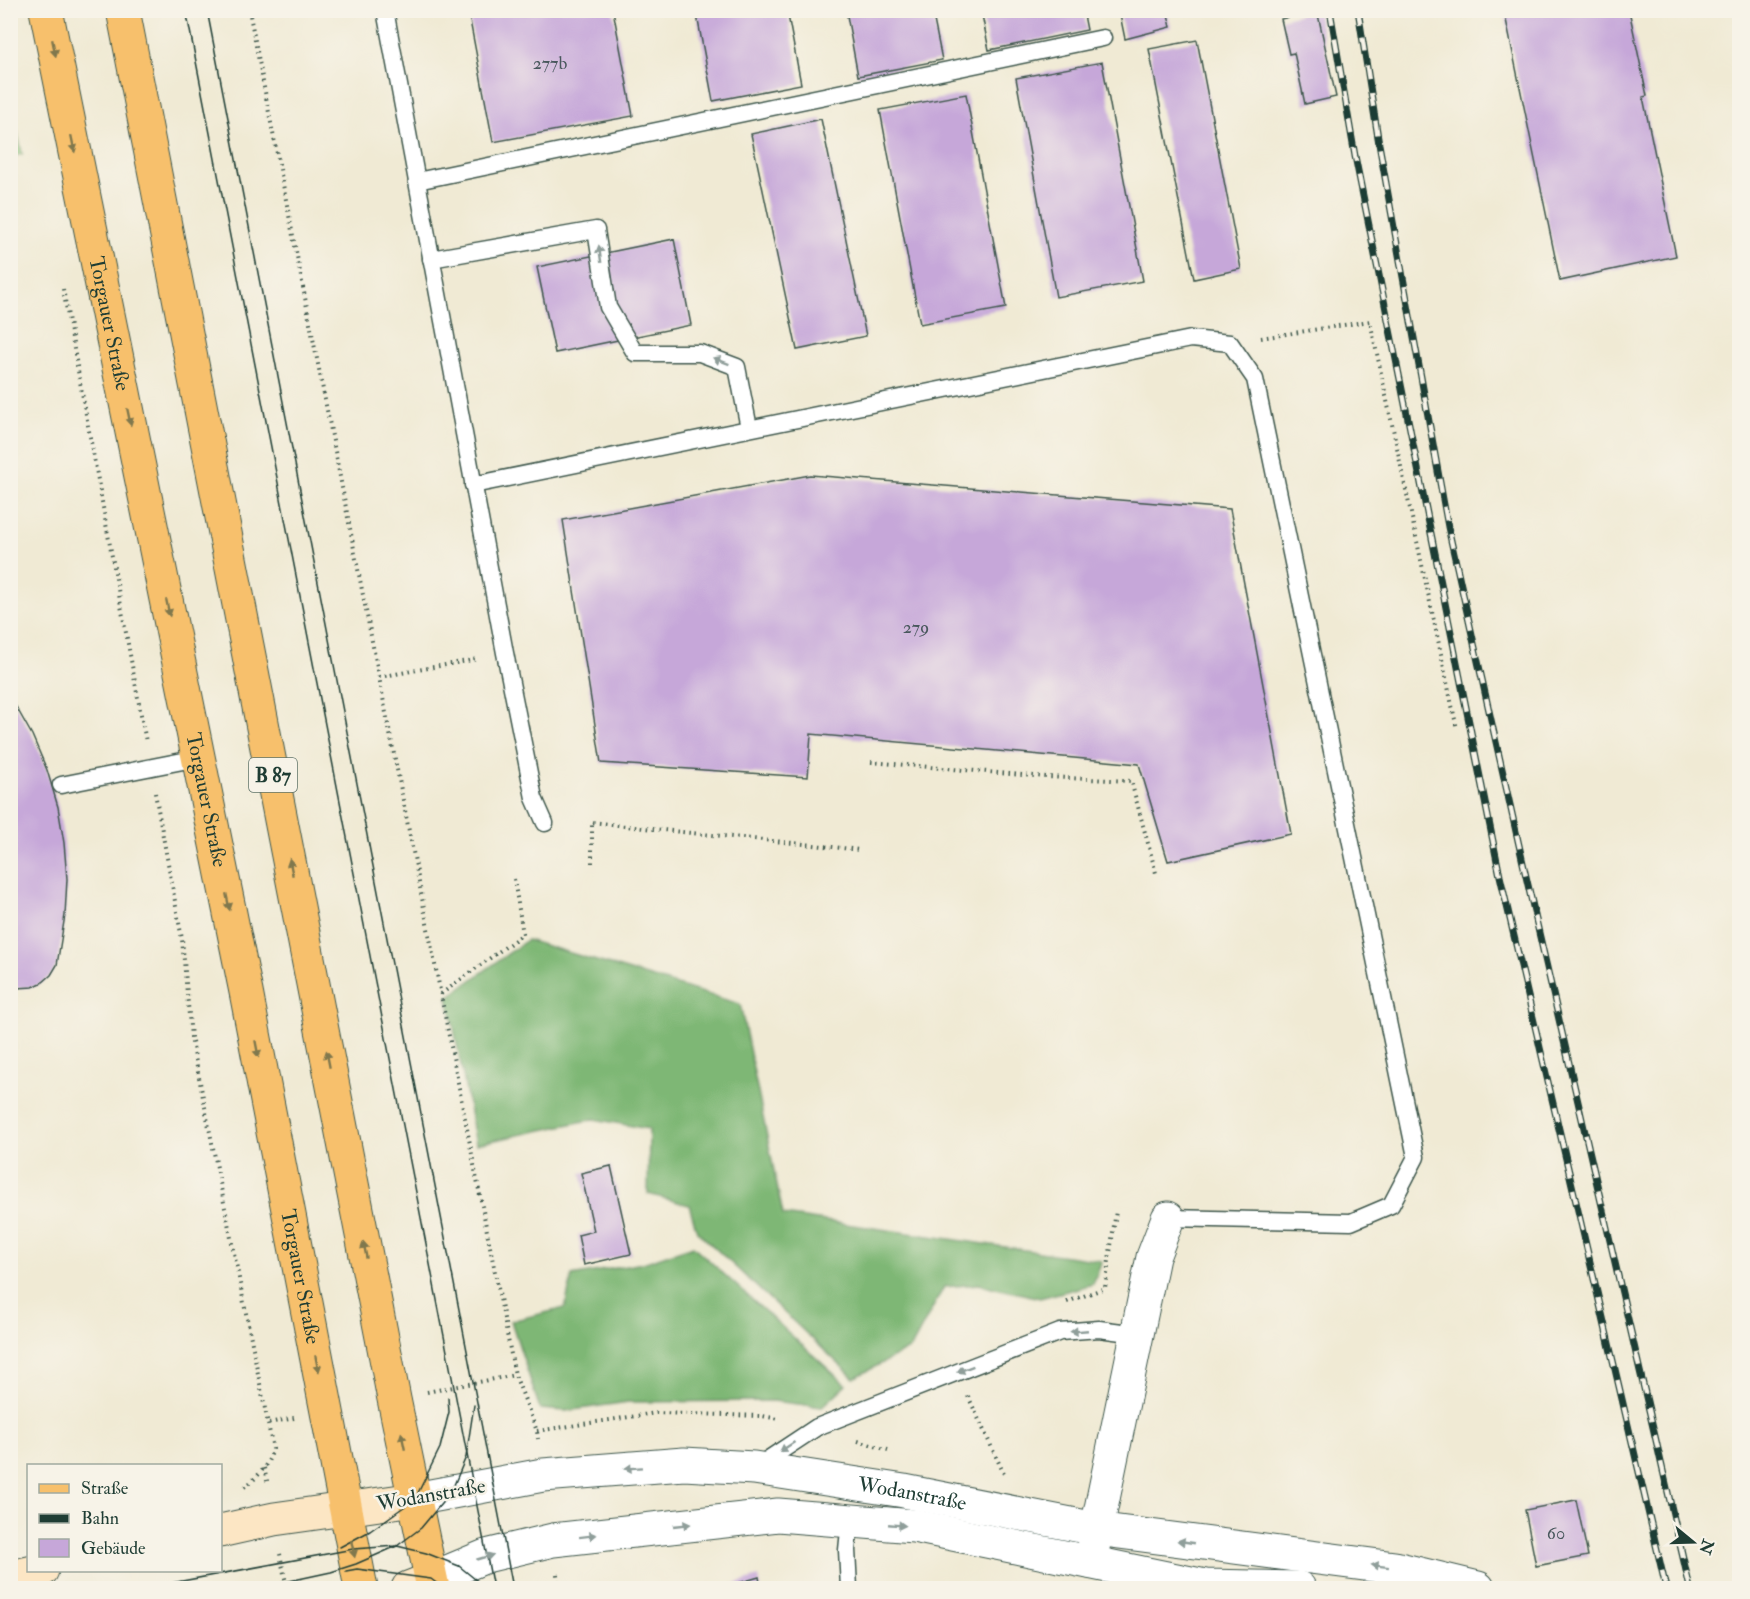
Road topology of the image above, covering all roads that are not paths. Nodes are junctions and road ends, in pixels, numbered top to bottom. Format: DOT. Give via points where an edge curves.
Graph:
graph roads {
  1 [pos="46,10"];
  2 [pos="123,10"];
  3 [pos="385,10"];
  4 [pos="1103,38"];
  5 [pos="417,181"];
  6 [pos="431,259"];
  7 [pos="749,428"];
  8 [pos="473,485"];
  9 [pos="198,758"];
  10 [pos="61,785"];
  11 [pos="545,823"];
  12 [pos="1168,1218"];
  13 [pos="1137,1334"];
  14 [pos="754,1468"];
  15 [pos="415,1499"];
  16 [pos="345,1510"];
  17 [pos="850,1521"];
  18 [pos="1096,1529"];
  19 [pos="222,1531"];
  20 [pos="1090,1562"];
  21 [pos="33,1572"];
  22 [pos="10,1577"];
  23 [pos="424,1585"];
  24 [pos="361,1588"];
  25 [pos="849,1588"];
  26 [pos="1299,1588"];
  27 [pos="1468,1588"];
  28 [pos="1478,1588"];
  29 [pos="1483,1588"];
  1 -- 9 [label="main road, Torgauer Straße, one-way"];
  15 -- 2 [label="main road, B 87, one-way"];
  3 -- 5 [label="lane"];
  4 -- 5 [label="lane"];
  5 -- 6 [label="lane"];
  7 -- 6 [label="lane, one-way" via="737,367 700,353 635,353 608,307 596,230"];
  6 -- 8 [label="lane"];
  7 -- 8 [label="lane"];
  7 -- 12 [label="lane" via="1191,339 1230,343 1255,379 1416,1157 1391,1206 1351,1222"];
  8 -- 11 [label="lane" via="534,798"];
  9 -- 10 [label="lane"];
  9 -- 16 [label="main road, Torgauer Straße, one-way"];
  12 -- 13 [label="street" via="1153,1257"];
  13 -- 14 [label="lane, one-way" via="1099,1329 1060,1332 817,1427"];
  13 -- 18 [label="street"];
  14 -- 15 [label="street, Wodanstraße, one-way" via="684,1464 555,1474"];
  14 -- 18 [label="street, Wodanstraße" via="904,1491"];
  15 -- 16 [label="main road, Wodanstraße"];
  15 -- 23 [label="main road, B 87"];
  16 -- 19 [label="main road, Wodanstraße"];
  16 -- 24 [label="main road, Torgauer Straße, one-way"];
  17 -- 20 [label="street, Wodanstraße, one-way" via="914,1526"];
  23 -- 17 [label="street, Wodanstraße, one-way" via="486,1556 553,1540 778,1515"];
  17 -- 25 [label="lane"];
  18 -- 20 [label="street"];
  28 -- 18 [label="street, Wodanstraße, one-way" via="1395,1568"];
  20 -- 26 [label="street, Wodanstraße" via="1205,1586"];
  21 -- 22 [label="main road"];
  27 -- 28 [label="street, Wodanstraße"];
  28 -- 29 [label="street, Wodanstraße"];
}
